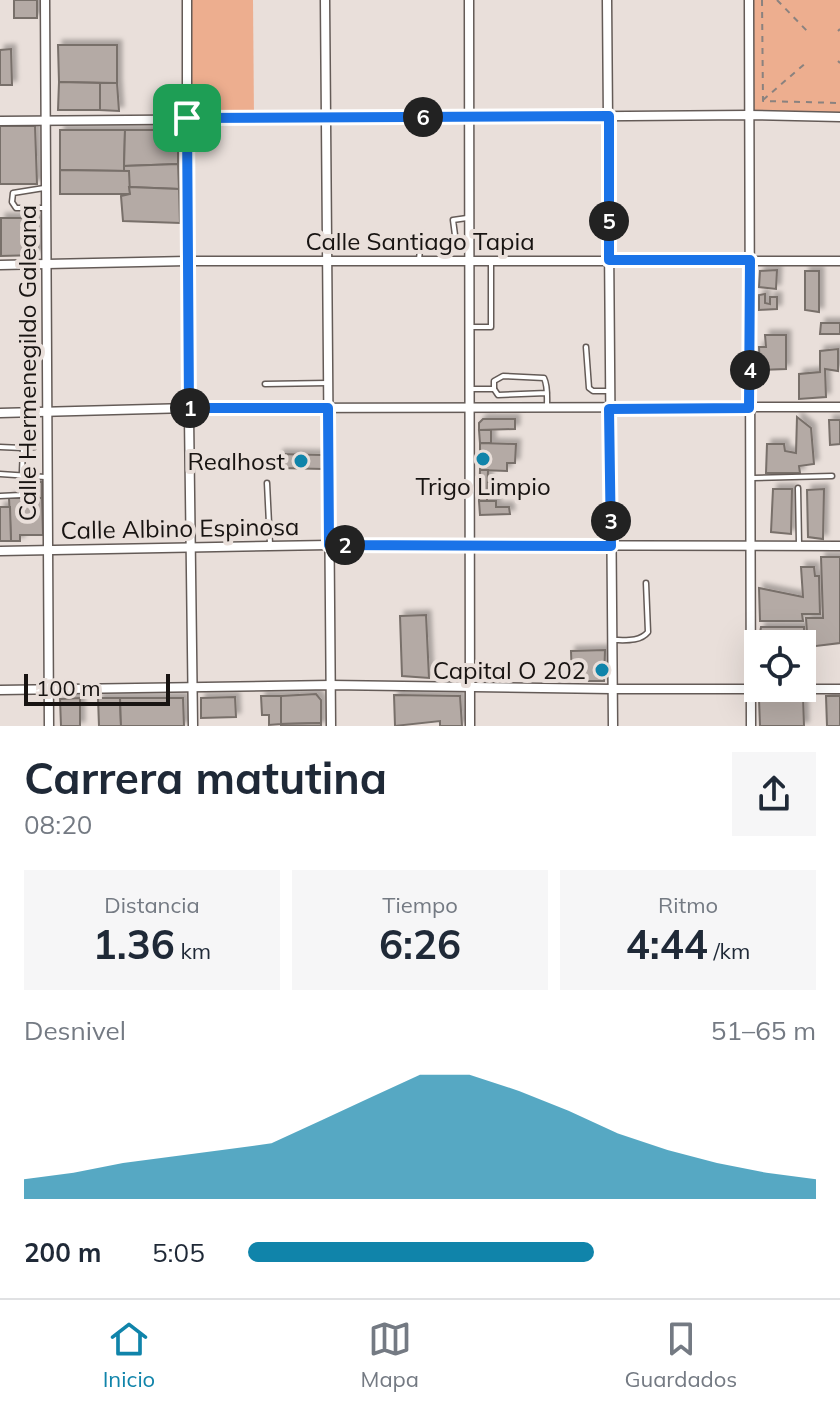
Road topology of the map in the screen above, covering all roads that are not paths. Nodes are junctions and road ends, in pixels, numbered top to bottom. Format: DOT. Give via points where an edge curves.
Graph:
graph roads {
  1 [pos="45,0"];
  2 [pos="187,0"];
  3 [pos="325,0"];
  4 [pos="469,0"];
  5 [pos="607,0"];
  6 [pos="749,0"];
  7 [pos="748,115"];
  8 [pos="609,116"];
  9 [pos="468,117"];
  10 [pos="840,117"];
  11 [pos="187,118"];
  12 [pos="327,118"];
  13 [pos="0,121"];
  14 [pos="47,121"];
  15 [pos="46,188"];
  16 [pos="46,208"];
  17 [pos="470,217"];
  18 [pos="609,260"];
  19 [pos="750,260"];
  20 [pos="187,261"];
  21 [pos="328,261"];
  22 [pos="419,261"];
  23 [pos="471,261"];
  24 [pos="491,261"];
  25 [pos="840,261"];
  26 [pos="0,265"];
  27 [pos="46,265"];
  28 [pos="470,327"];
  29 [pos="586,347"];
  30 [pos="328,383"];
  31 [pos="265,384"];
  32 [pos="469,389"];
  33 [pos="494,389"];
  34 [pos="608,391"];
  35 [pos="547,393"];
  36 [pos="840,407"];
  37 [pos="189,408"];
  38 [pos="328,408"];
  39 [pos="749,408"];
  40 [pos="470,409"];
  41 [pos="547,409"];
  42 [pos="609,409"];
  43 [pos="0,413"];
  44 [pos="48,413"];
  45 [pos="0,447"];
  46 [pos="34,447"];
  47 [pos="23,448"];
  48 [pos="0,474"];
  49 [pos="23,475"];
  50 [pos="832,476"];
  51 [pos="49,478"];
  52 [pos="750,478"];
  53 [pos="267,483"];
  54 [pos="798,488"];
  55 [pos="0,496"];
  56 [pos="329,545"];
  57 [pos="468,545"];
  58 [pos="270,546"];
  59 [pos="611,546"];
  60 [pos="750,546"];
  61 [pos="799,546"];
  62 [pos="840,546"];
  63 [pos="190,549"];
  64 [pos="0,551"];
  65 [pos="48,551"];
  66 [pos="646,583"];
  67 [pos="750,630"];
  68 [pos="611,640"];
  69 [pos="331,685"];
  70 [pos="470,686"];
  71 [pos="193,688"];
  72 [pos="611,689"];
  73 [pos="744,689"];
  74 [pos="816,689"];
  75 [pos="840,689"];
  76 [pos="0,690"];
  77 [pos="49,691"];
  78 [pos="750,702"];
  79 [pos="49,726"];
  80 [pos="193,726"];
  81 [pos="331,726"];
  82 [pos="470,726"];
  83 [pos="613,726"];
  84 [pos="751,726"];
  1 -- 14 [label="street, Calle Hermenegildo Galeana"];
  2 -- 11 [label="street"];
  3 -- 12 [label="street"];
  4 -- 9 [label="street"];
  5 -- 8 [label="street"];
  6 -- 7 [label="street"];
  7 -- 8 [label="street"];
  7 -- 10 [label="street"];
  7 -- 19 [label="street"];
  8 -- 9 [label="street"];
  8 -- 18 [label="street"];
  9 -- 12 [label="street"];
  9 -- 17 [label="street"];
  11 -- 12 [label="street"];
  11 -- 14 [label="street"];
  11 -- 20 [label="street"];
  12 -- 21 [label="street"];
  13 -- 14 [label="street"];
  14 -- 15 [label="street, Calle Hermenegildo Galeana"];
  15 -- 16 [label="street, Calle Hermenegildo Galeana"];
  15 -- 16 [label="lane" via="15,192 11,198 16,208"];
  16 -- 27 [label="street, Calle Hermenegildo Galeana"];
  17 -- 22 [label="lane" via="453,220 452,239 421,242"];
  17 -- 23 [label="street"];
  18 -- 19 [label="street, Calle Santiago Tapia"];
  18 -- 24 [label="street, Calle Santiago Tapia"];
  18 -- 34 [label="street"];
  19 -- 25 [label="street, Calle Santiago Tapia"];
  19 -- 39 [label="street"];
  20 -- 21 [label="street, Calle Santiago Tapia"];
  20 -- 27 [label="street, Calle Santiago Tapia"];
  20 -- 37 [label="street"];
  21 -- 22 [label="street, Calle Santiago Tapia"];
  21 -- 30 [label="street"];
  22 -- 23 [label="street, Calle Santiago Tapia"];
  23 -- 24 [label="street, Calle Santiago Tapia"];
  23 -- 28 [label="street"];
  24 -- 28 [label="lane" via="491,327"];
  26 -- 27 [label="street, Calle Santiago Tapia"];
  27 -- 44 [label="street, Calle Hermenegildo Galeana"];
  28 -- 32 [label="street"];
  29 -- 34 [label="lane" via="589,388"];
  30 -- 31 [label="lane"];
  30 -- 38 [label="street"];
  32 -- 33 [label="lane"];
  32 -- 40 [label="street"];
  33 -- 35 [label="lane" via="501,395"];
  33 -- 35 [label="lane" via="498,376 541,377"];
  34 -- 42 [label="street"];
  35 -- 41 [label="lane"];
  36 -- 39 [label="street"];
  37 -- 38 [label="street"];
  37 -- 44 [label="street"];
  37 -- 63 [label="street"];
  38 -- 40 [label="street"];
  38 -- 56 [label="street"];
  39 -- 42 [label="street"];
  39 -- 52 [label="street"];
  40 -- 41 [label="street"];
  40 -- 57 [label="street"];
  41 -- 42 [label="street"];
  42 -- 59 [label="street"];
  43 -- 44 [label="street"];
  44 -- 51 [label="street, Calle Hermenegildo Galeana"];
  45 -- 47 [label="lane"];
  46 -- 47 [label="lane"];
  47 -- 49 [label="lane"];
  48 -- 49 [label="lane"];
  49 -- 51 [label="lane"];
  49 -- 55 [label="lane" via="21,495"];
  50 -- 52 [label="lane"];
  51 -- 65 [label="street, Calle Hermenegildo Galeana"];
  52 -- 60 [label="street"];
  53 -- 58 [label="lane"];
  54 -- 61 [label="lane"];
  56 -- 57 [label="street, Calle Albino Espinosa"];
  56 -- 58 [label="street, Calle Albino Espinosa"];
  56 -- 69 [label="street"];
  57 -- 59 [label="street, Calle Albino Espinosa"];
  57 -- 70 [label="street"];
  58 -- 63 [label="street, Calle Albino Espinosa"];
  59 -- 60 [label="street, Calle Albino Espinosa"];
  59 -- 68 [label="street"];
  60 -- 61 [label="street, Calle Albino Espinosa"];
  60 -- 67 [label="street"];
  61 -- 62 [label="street, Calle Albino Espinosa"];
  63 -- 65 [label="street, Calle Albino Espinosa"];
  63 -- 71 [label="street"];
  64 -- 65 [label="street, Calle Albino Espinosa"];
  65 -- 77 [label="street, Calle Hermenegildo Galeana"];
  66 -- 68 [label="lane" via="648,632 637,639"];
  68 -- 72 [label="street"];
  69 -- 70 [label="street"];
  69 -- 71 [label="street"];
  69 -- 81 [label="street"];
  70 -- 72 [label="street"];
  70 -- 82 [label="street"];
  71 -- 77 [label="street"];
  71 -- 80 [label="street"];
  72 -- 73 [label="street"];
  72 -- 83 [label="street"];
  74 -- 75 [label="street"];
  76 -- 77 [label="street"];
  77 -- 79 [label="street, Calle Hermenegildo Galeana"];
  78 -- 84 [label="street"];
}
